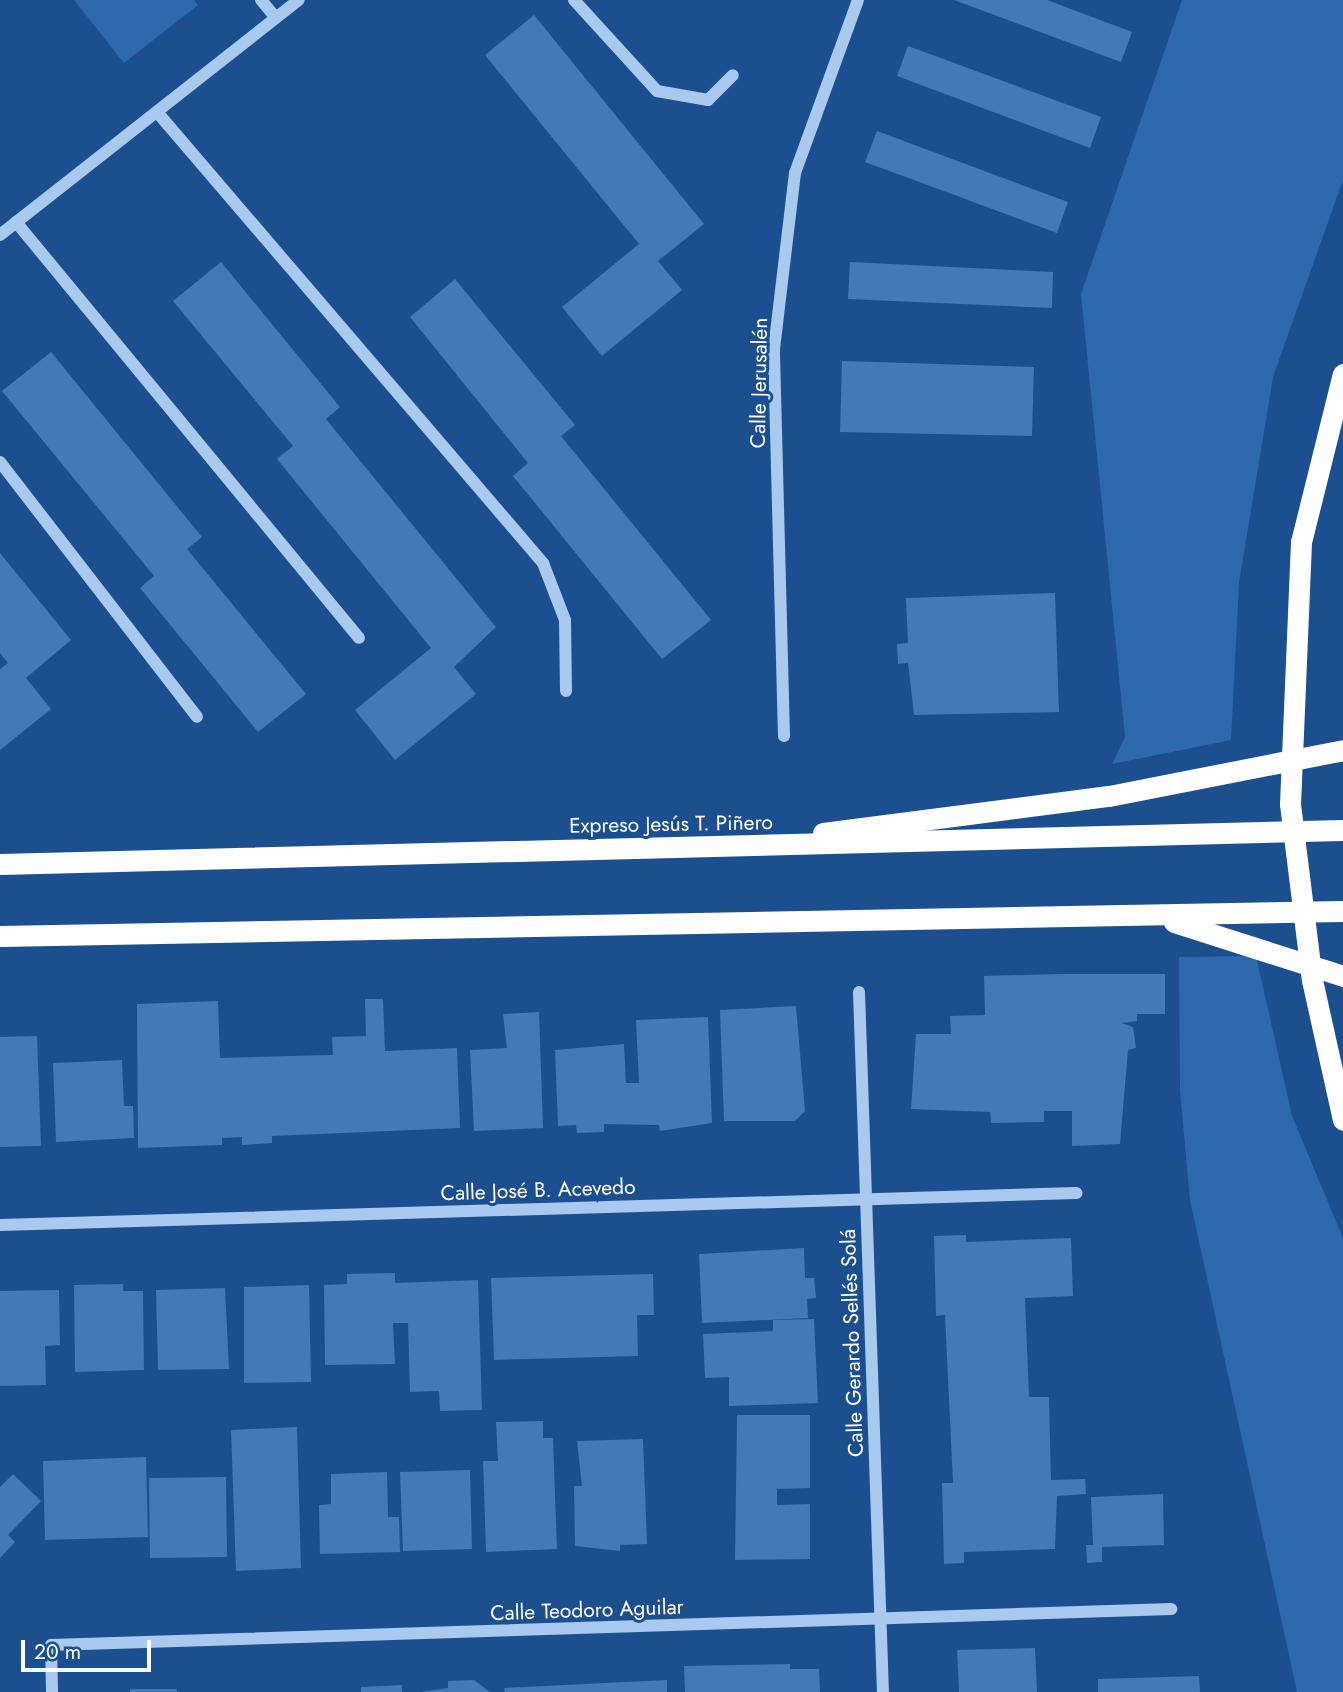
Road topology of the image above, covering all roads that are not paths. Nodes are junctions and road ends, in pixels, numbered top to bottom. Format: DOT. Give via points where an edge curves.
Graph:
graph roads {
  1 [pos="261,0"];
  2 [pos="299,0"];
  3 [pos="574,0"];
  4 [pos="858,0"];
  5 [pos="276,18"];
  6 [pos="733,75"];
  7 [pos="157,112"];
  8 [pos="16,222"];
  9 [pos="0,235"];
  10 [pos="1343,374"];
  11 [pos="0,462"];
  12 [pos="359,638"];
  13 [pos="566,691"];
  14 [pos="197,718"];
  15 [pos="784,736"];
  16 [pos="1343,750"];
  17 [pos="1343,830"];
  18 [pos="703,848"];
  19 [pos="0,864"];
  20 [pos="1343,911"];
  21 [pos="1155,916"];
  22 [pos="0,936"];
  23 [pos="1343,976"];
  24 [pos="859,992"];
  25 [pos="1343,1120"];
  26 [pos="1077,1193"];
  27 [pos="866,1200"];
  28 [pos="0,1225"];
  29 [pos="1171,1609"];
  30 [pos="880,1620"];
  31 [pos="52,1692"];
  32 [pos="883,1692"];
  1 -- 5 [label="street"];
  2 -- 5 [label="street"];
  3 -- 6 [label="street" via="657,91 708,100"];
  4 -- 15 [label="street, Calle Jerusalén" via="795,173 774,349"];
  5 -- 7 [label="street"];
  7 -- 8 [label="street"];
  7 -- 13 [label="street" via="543,563 565,620"];
  8 -- 9 [label="street"];
  8 -- 12 [label="street"];
  10 -- 25 [label="highway, bridge" via="1301,542 1290,804 1312,980"];
  11 -- 14 [label="street"];
  16 -- 18 [label="highway" via="1109,796"];
  17 -- 18 [label="highway, Expreso Jesús T. Piñero"];
  18 -- 19 [label="highway, Expreso Jesús T. Piñero"];
  20 -- 21 [label="highway"];
  21 -- 22 [label="highway" via="782,917"];
  21 -- 23 [label="highway"];
  24 -- 27 [label="street, Calle Gerardo Sellés Solá"];
  26 -- 27 [label="street, Calle José B. Acevedo"];
  27 -- 28 [label="street, Calle José B. Acevedo"];
  27 -- 30 [label="street, Calle Gerardo Sellés Solá"];
  29 -- 30 [label="street, Calle Teodoro Aguilar"];
  30 -- 31 [label="street, Calle Teodoro Aguilar" via="51,1645"];
  30 -- 32 [label="street, Calle Gerardo Sellés Solá"];
}
